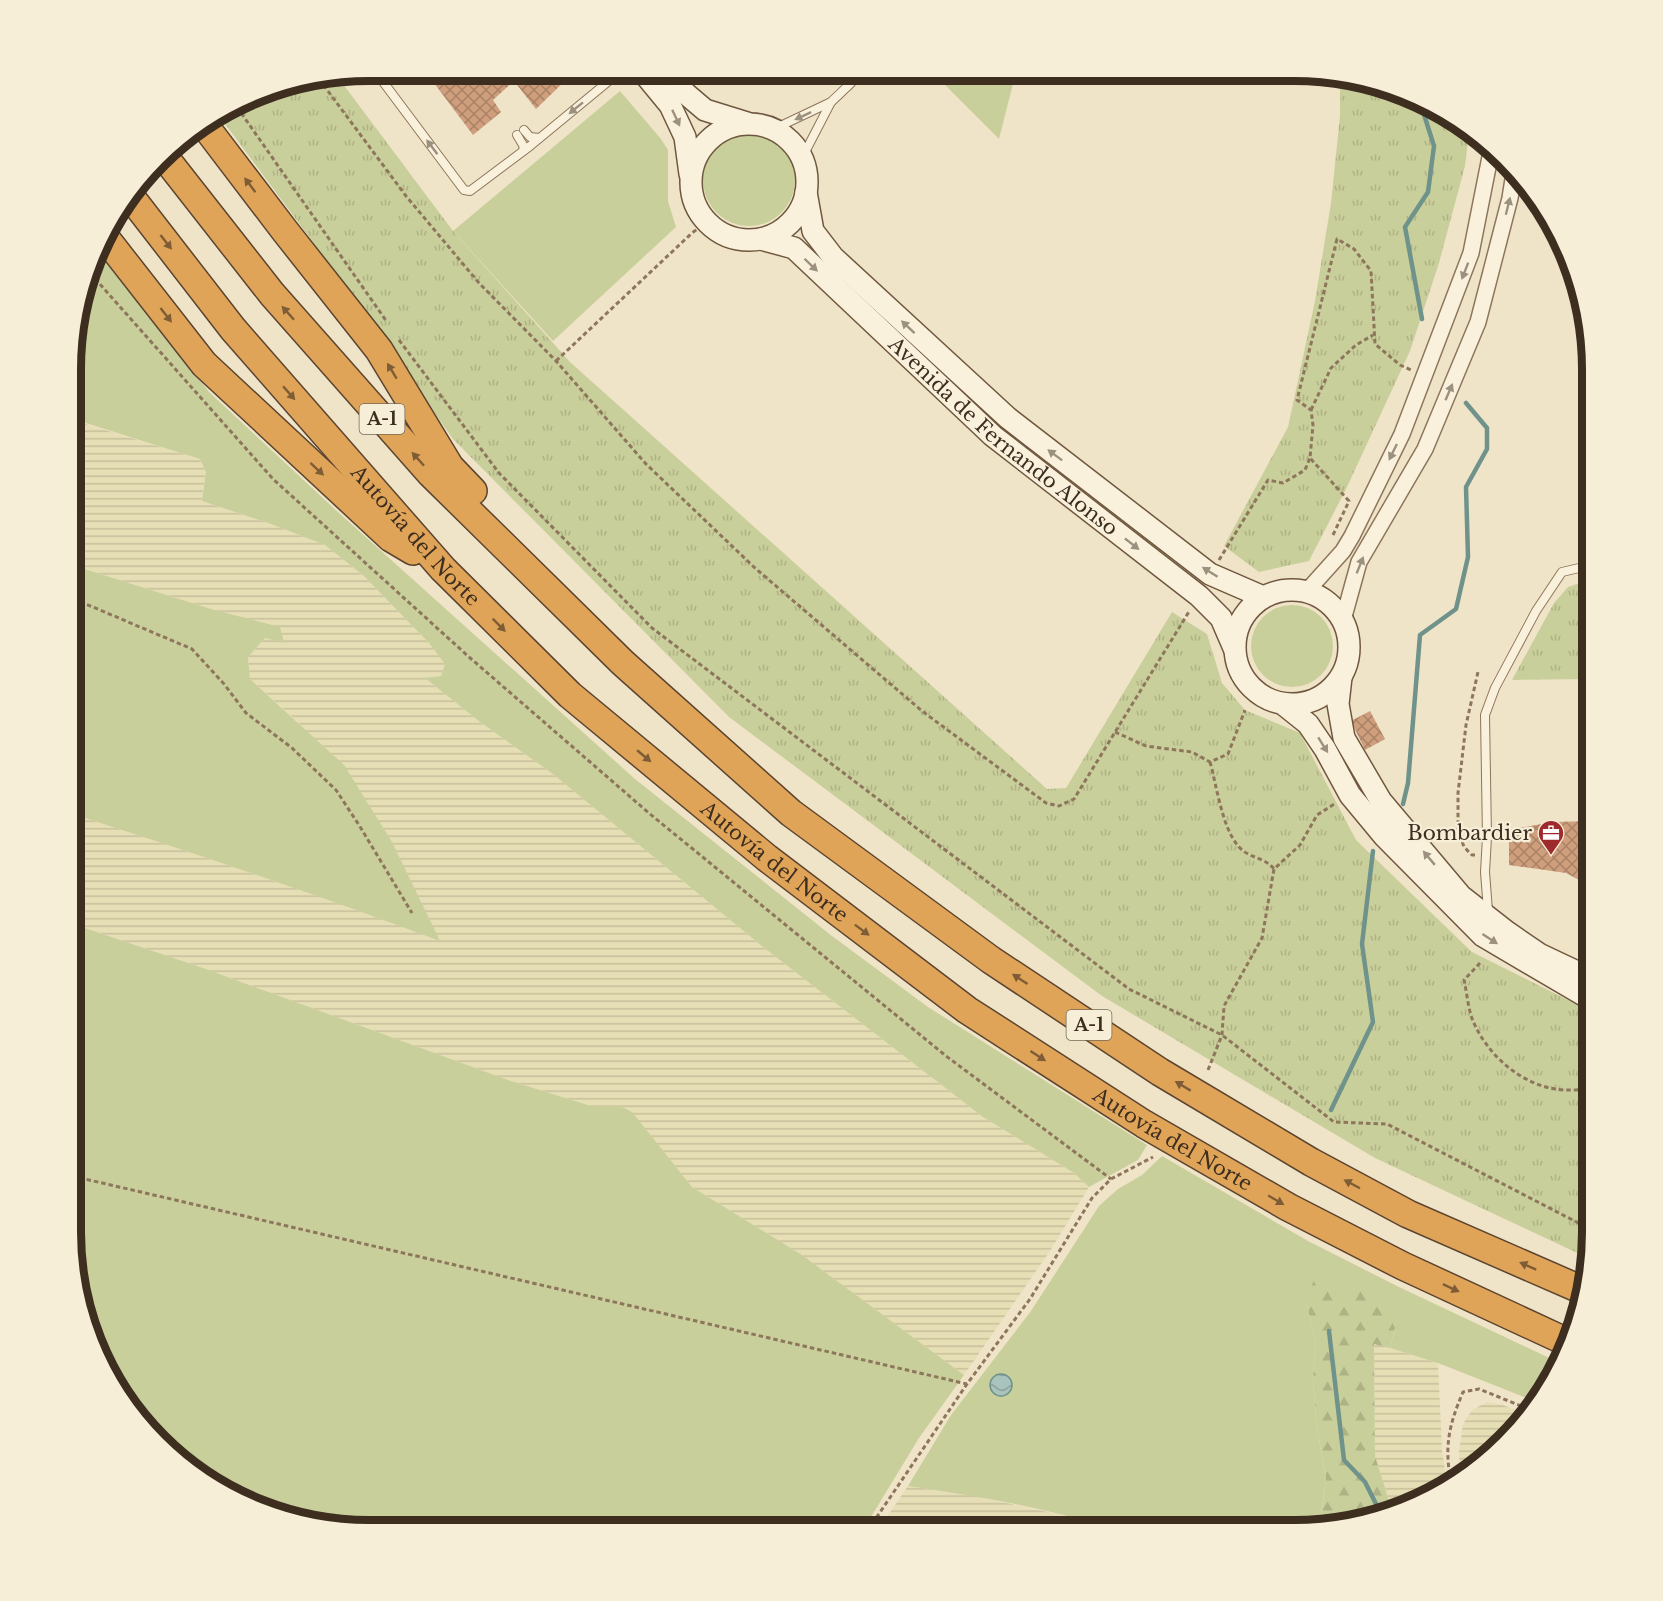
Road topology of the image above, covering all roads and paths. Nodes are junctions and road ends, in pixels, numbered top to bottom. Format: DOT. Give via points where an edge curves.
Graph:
graph roads {
  1 [pos="383,81"];
  2 [pos="609,81"];
  3 [pos="650,81"];
  4 [pos="677,81"];
  5 [pos="852,81"];
  6 [pos="323,85"];
  7 [pos="831,102"];
  8 [pos="240,112"];
  9 [pos="748,123"];
  10 [pos="774,129"];
  11 [pos="208,130"];
  12 [pos="539,138"];
  13 [pos="524,150"];
  14 [pos="802,158"];
  15 [pos="1490,158"];
  16 [pos="168,162"];
  17 [pos="691,181"];
  18 [pos="1513,181"];
  19 [pos="806,192"];
  20 [pos="135,202"];
  21 [pos="707,222"];
  22 [pos="761,239"];
  23 [pos="110,244"];
  24 [pos="95,279"];
  25 [pos="387,324"];
  26 [pos="394,333"];
  27 [pos="1374,334"];
  28 [pos="556,361"];
  29 [pos="1424,375"];
  30 [pos="1311,410"];
  31 [pos="1310,458"];
  32 [pos="1343,551"];
  33 [pos="1582,567"];
  34 [pos="443,569"];
  35 [pos="1210,574"];
  36 [pos="1307,591"];
  37 [pos="1199,596"];
  38 [pos="1263,597"];
  39 [pos="81,602"];
  40 [pos="1342,620"];
  41 [pos="1234,648"];
  42 [pos="623,663"];
  43 [pos="1478,672"];
  44 [pos="1341,677"];
  45 [pos="1283,704"];
  46 [pos="1245,710"];
  47 [pos="1115,732"];
  48 [pos="1210,762"];
  49 [pos="1350,795"];
  50 [pos="1486,856"];
  51 [pos="1274,869"];
  52 [pos="411,913"];
  53 [pos="1488,918"];
  54 [pos="1480,963"];
  55 [pos="1582,974"];
  56 [pos="1582,994"];
  57 [pos="1222,1035"];
  58 [pos="1208,1070"];
  59 [pos="1582,1088"];
  60 [pos="1153,1157"];
  61 [pos="81,1178"];
  62 [pos="1111,1179"];
  63 [pos="1582,1225"];
  64 [pos="1576,1288"];
  65 [pos="1561,1339"];
  66 [pos="967,1384"];
  67 [pos="1523,1407"];
  68 [pos="1450,1474"];
  69 [pos="875,1520"];
  13 -- 1 [label="lane, one-way" via="475,188 464,190"];
  2 -- 12 [label="lane, one-way"];
  3 -- 17 [label="street, one-way" via="670,105 685,137"];
  4 -- 9 [label="street" via="705,111"];
  5 -- 7 [label="lane"];
  6 -- 28 [label="path" via="406,196 479,283"];
  7 -- 10 [label="lane, one-way"];
  7 -- 14 [label="lane"];
  8 -- 25 [label="path"];
  9 -- 10 [label="street"];
  9 -- 17 [label="street" via="730,126 708,141 694,163"];
  10 -- 14 [label="street" via="795,146"];
  42 -- 11 [label="highway, one-way" via="563,584 450,467 379,350"];
  12 -- 13 [label="lane"];
  12 -- 13 [label="lane" via="520,132"];
  14 -- 19 [label="street" via="807,174"];
  15 -- 29 [label="street, one-way" via="1472,253"];
  42 -- 16 [label="highway, A-1, one-way" via="431,474 272,294"];
  17 -- 21 [label="street" via="698,210"];
  40 -- 18 [label="street, one-way" via="1359,562 1425,449 1478,321"];
  19 -- 22 [label="street" via="801,208 790,222"];
  35 -- 19 [label="street, Avenida de Fernando Alonso, one-way" via="1008,418 833,257 813,231"];
  20 -- 34 [label="highway, Autovía del Norte / A-1, one-way" via="233,329"];
  21 -- 22 [label="street" via="732,237"];
  21 -- 28 [label="path"];
  22 -- 37 [label="street, Avenida de Fernando Alonso, one-way" via="794,248 993,436"];
  23 -- 34 [label="highway, one-way" via="204,364 391,538"];
  24 -- 62 [label="path" via="273,479 469,657 650,814 937,1048"];
  26 -- 57 [label="path" via="499,472 652,628 1129,989"];
  27 -- 29 [label="path" via="1375,344 1391,358"];
  27 -- 30 [label="path" via="1331,368"];
  27 -- 30 [label="path" via="1371,271 1354,249 1337,239 1297,399"];
  28 -- 47 [label="path" via="646,464 755,568 922,711 1046,803 1059,806 1074,799"];
  29 -- 32 [label="street, one-way" via="1402,434"];
  30 -- 31 [label="path"];
  31 -- 32 [label="path" via="1349,501 1328,545"];
  31 -- 35 [label="path" via="1305,470 1283,483 1268,480"];
  32 -- 36 [label="street"];
  33 -- 50 [label="lane" via="1562,572 1536,611 1485,715"];
  34 -- 65 [label="highway, Autovía del Norte / A-1, one-way" via="570,695 767,858 967,1010 1144,1124 1288,1207 1403,1266"];
  35 -- 38 [label="street, Avenida de Fernando Alonso"];
  36 -- 38 [label="street" via="1277,591"];
  36 -- 40 [label="street" via="1328,603"];
  37 -- 41 [label="street, Avenida de Fernando Alonso" via="1221,618"];
  37 -- 47 [label="path"];
  38 -- 41 [label="street" via="1245,613"];
  39 -- 52 [label="path" via="192,650 246,713 336,790"];
  40 -- 44 [label="street" via="1349,639"];
  41 -- 45 [label="street" via="1243,678 1261,695"];
  64 -- 42 [label="highway, A-1, one-way" via="1408,1214 1311,1162 1160,1072 991,960 790,813"];
  43 -- 50 [label="path" via="1466,725 1458,830 1464,847 1472,855"];
  44 -- 45 [label="street" via="1316,699"];
  53 -- 44 [label="street, one-way" via="1461,897 1381,801 1344,738 1338,704"];
  45 -- 49 [label="street, one-way" via="1308,724"];
  46 -- 48 [label="path" via="1228,754"];
  47 -- 48 [label="path" via="1146,746 1192,752"];
  48 -- 51 [label="path" via="1227,826 1239,847 1267,861"];
  49 -- 51 [label="path" via="1317,815 1300,845"];
  49 -- 56 [label="street, one-way" via="1384,836 1483,936"];
  50 -- 53 [label="lane"];
  51 -- 57 [label="path" via="1262,938 1224,1006"];
  53 -- 55 [label="street" via="1539,954"];
  54 -- 59 [label="path" via="1464,980 1472,1020 1488,1048 1522,1077 1538,1084 1556,1089"];
  57 -- 58 [label="path"];
  57 -- 63 [label="path" via="1334,1122 1387,1124"];
  60 -- 62 [label="path"];
  61 -- 66 [label="path"];
  62 -- 66 [label="path" via="1092,1198 1030,1299"];
  66 -- 69 [label="path"];
  67 -- 68 [label="path" via="1479,1389 1463,1392 1447,1438"];
}
